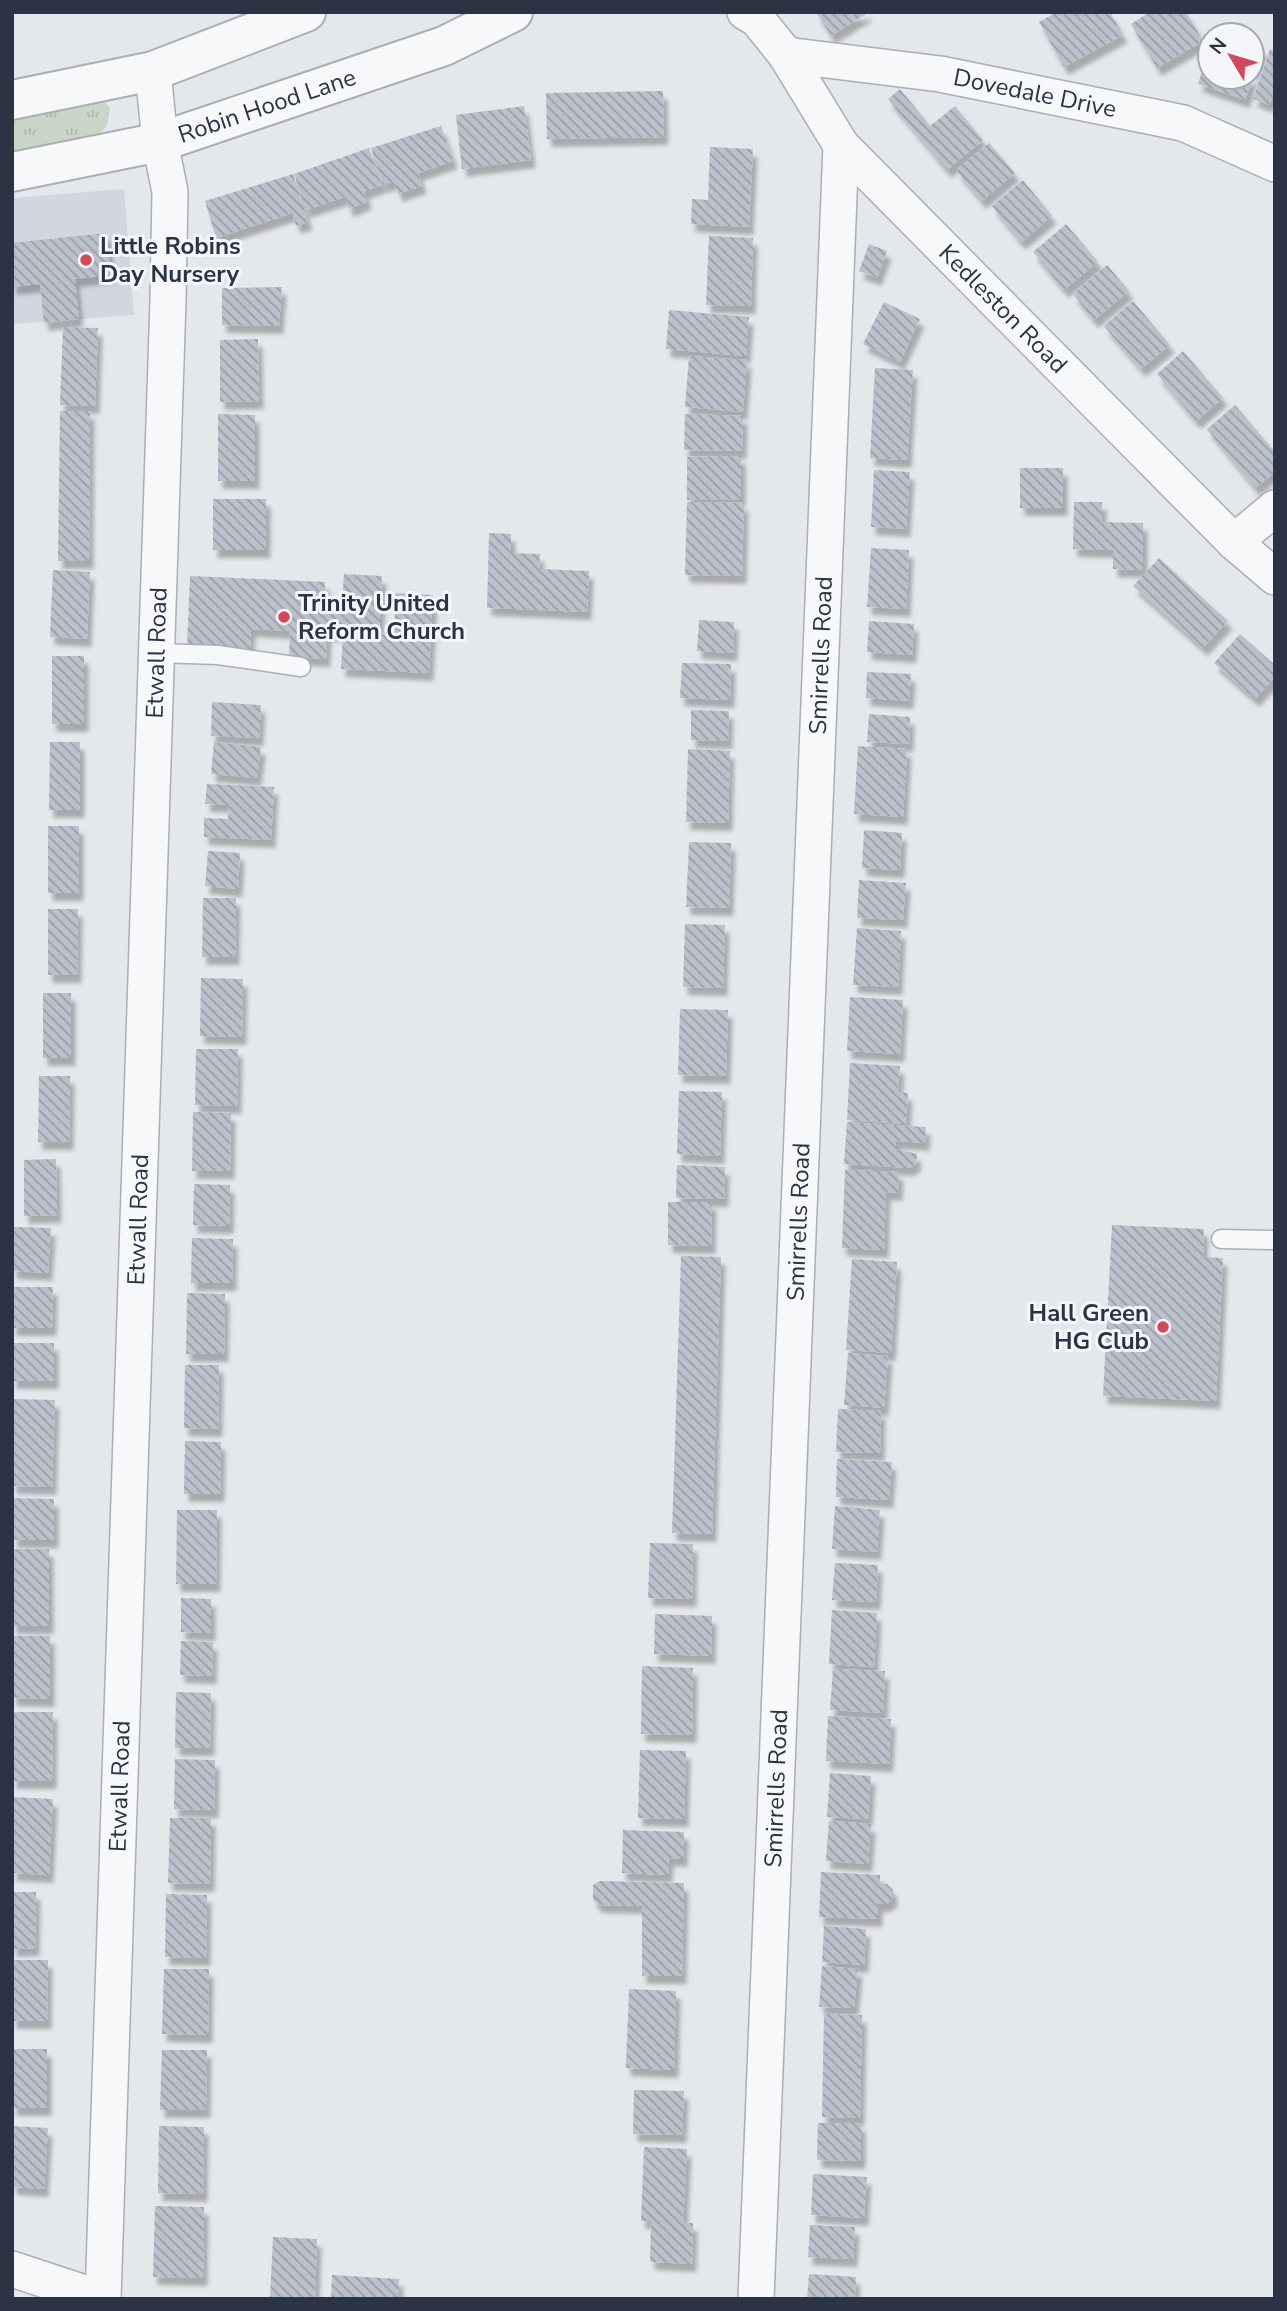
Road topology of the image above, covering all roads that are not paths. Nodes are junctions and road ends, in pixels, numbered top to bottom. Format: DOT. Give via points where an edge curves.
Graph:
graph roads {
  1 [pos="306,12"];
  2 [pos="513,12"];
  3 [pos="752,14"];
  4 [pos="786,55"];
  5 [pos="153,71"];
  6 [pos="12,100"];
  7 [pos="160,142"];
  8 [pos="841,145"];
  9 [pos="1275,163"];
  10 [pos="12,172"];
  11 [pos="1275,508"];
  12 [pos="1234,542"];
  13 [pos="1275,577"];
  14 [pos="157,653"];
  15 [pos="301,667"];
  16 [pos="1221,1239"];
  17 [pos="1275,1240"];
  18 [pos="12,2269"];
  19 [pos="103,2299"];
  20 [pos="756,2299"];
  1 -- 5 [label="street"];
  2 -- 7 [label="street, Robin Hood Lane" via="444,46"];
  3 -- 4 [label="street, Kedleston Road"];
  4 -- 8 [label="street, Kedleston Road"];
  4 -- 9 [label="street, Dovedale Drive" via="940,74 1183,123"];
  5 -- 6 [label="street"];
  5 -- 7 [label="street, Etwall Road"];
  7 -- 10 [label="street, Robin Hood Lane"];
  7 -- 14 [label="street, Etwall Road" via="170,192"];
  8 -- 12 [label="street, Kedleston Road"];
  8 -- 20 [label="street, Smirrells Road"];
  11 -- 12 [label="street"];
  12 -- 13 [label="street, Kedleston Road"];
  14 -- 15 [label="lane"];
  14 -- 19 [label="street, Etwall Road"];
  16 -- 17 [label="lane"];
  18 -- 19 [label="street"];
}
